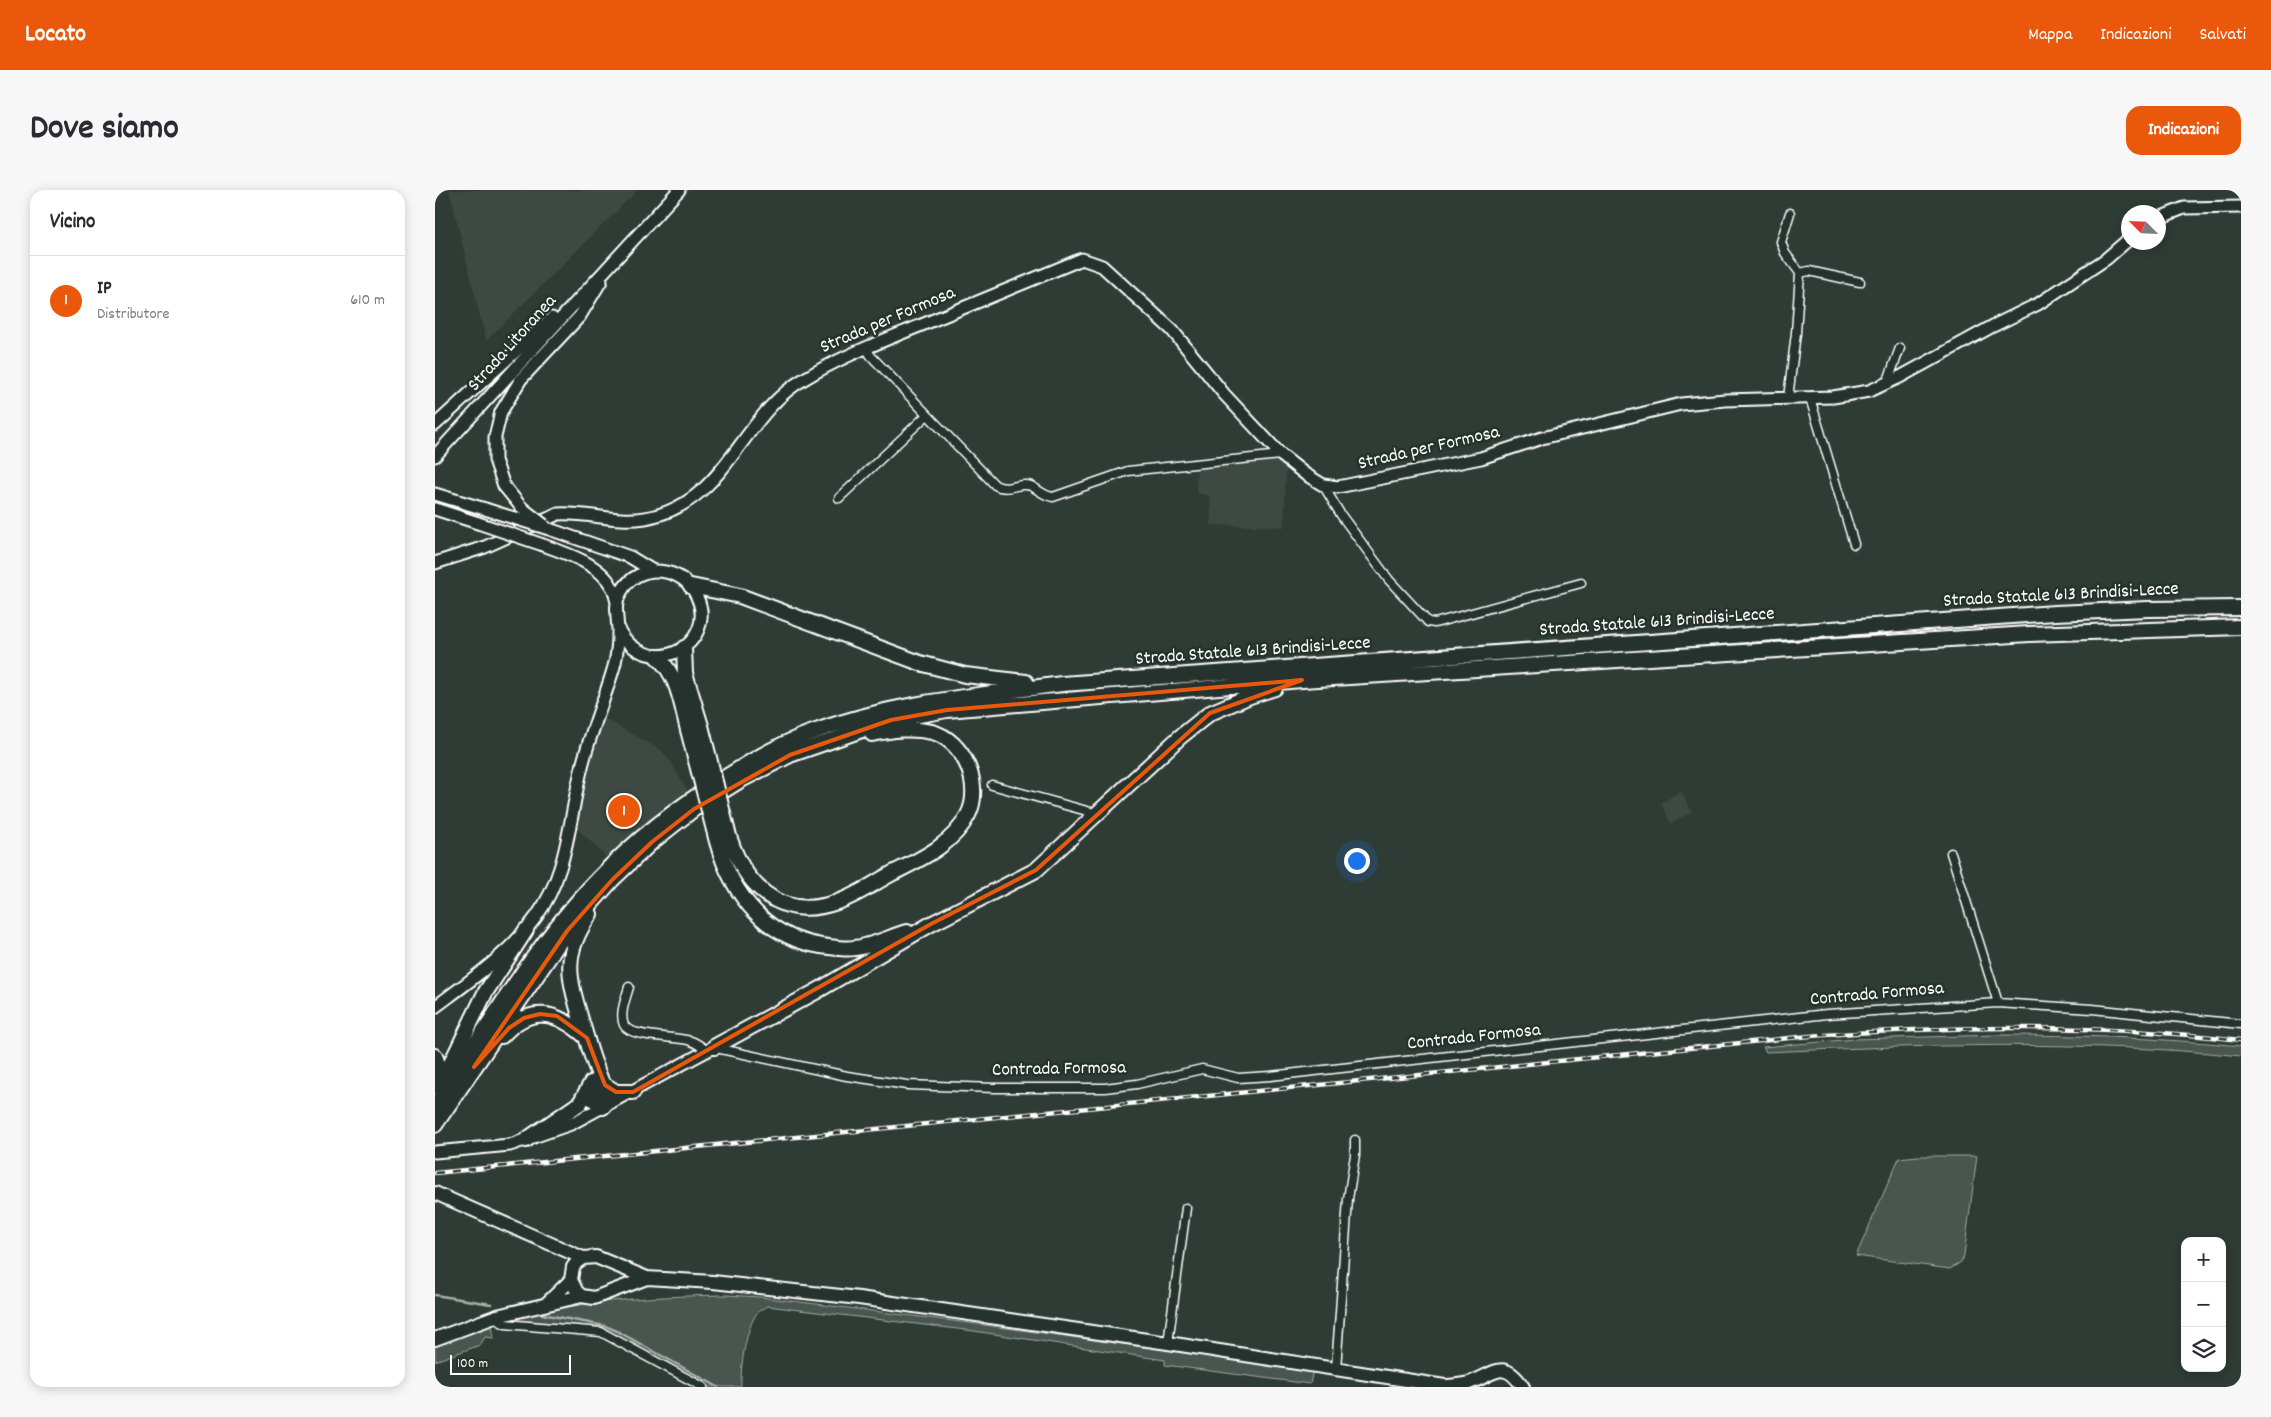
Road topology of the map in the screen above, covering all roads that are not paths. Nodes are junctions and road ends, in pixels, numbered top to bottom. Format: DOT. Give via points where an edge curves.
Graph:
graph roads {
  1 [pos="679,190"];
  2 [pos="2241,207"];
  3 [pos="1790,213"];
  4 [pos="2166,215"];
  5 [pos="2121,246"];
  6 [pos="617,257"];
  7 [pos="1799,273"];
  8 [pos="1861,282"];
  9 [pos="866,348"];
  10 [pos="1899,348"];
  11 [pos="1887,383"];
  12 [pos="1788,398"];
  13 [pos="1810,398"];
  14 [pos="927,415"];
  15 [pos="435,425"];
  16 [pos="1281,455"];
  17 [pos="435,456"];
  18 [pos="1323,485"];
  19 [pos="435,494"];
  20 [pos="839,498"];
  21 [pos="435,509"];
  22 [pos="549,529"];
  23 [pos="1854,544"];
  24 [pos="435,563"];
  25 [pos="653,571"];
  26 [pos="1581,583"];
  27 [pos="691,586"];
  28 [pos="617,602"];
  29 [pos="2241,608"];
  30 [pos="2241,627"];
  31 [pos="618,629"];
  32 [pos="684,648"];
  33 [pos="657,657"];
  34 [pos="1302,680"];
  35 [pos="1062,684"];
  36 [pos="694,728"];
  37 [pos="834,740"];
  38 [pos="992,785"];
  39 [pos="1098,814"];
  40 [pos="721,830"];
  41 [pos="1951,852"];
  42 [pos="612,880"];
  43 [pos="931,924"];
  44 [pos="526,930"];
  45 [pos="629,987"];
  46 [pos="1998,1003"];
  47 [pos="435,1007"];
  48 [pos="2241,1024"];
  49 [pos="587,1038"];
  50 [pos="710,1049"];
  51 [pos="435,1056"];
  52 [pos="474,1067"];
  53 [pos="595,1068"];
  54 [pos="440,1084"];
  55 [pos="605,1085"];
  56 [pos="589,1088"];
  57 [pos="633,1092"];
  58 [pos="438,1106"];
  59 [pos="603,1108"];
  60 [pos="435,1125"];
  61 [pos="526,1140"];
  62 [pos="1355,1140"];
  63 [pos="435,1152"];
  64 [pos="435,1193"];
  65 [pos="1185,1208"];
  66 [pos="583,1258"];
  67 [pos="607,1263"];
  68 [pos="647,1278"];
  69 [pos="571,1280"];
  70 [pos="606,1292"];
  71 [pos="582,1296"];
  72 [pos="547,1303"];
  73 [pos="492,1318"];
  74 [pos="435,1339"];
  75 [pos="1168,1343"];
  76 [pos="1336,1370"];
  77 [pos="1481,1382"];
  78 [pos="1523,1386"];
  79 [pos="703,1387"];
  80 [pos="1450,1387"];
  1 -- 6 [label="street"];
  2 -- 4 [label="street" via="2184,208"];
  3 -- 7 [label="street" via="1781,242"];
  5 -- 11 [label="street, Strada per Formosa" via="2038,304"];
  6 -- 15 [label="street"];
  6 -- 17 [label="street, Strada Litoranea"];
  6 -- 22 [label="street, bridge" via="580,316 521,380 501,412 495,437 495,460 504,486 522,508"];
  7 -- 8 [label="street" via="1809,271"];
  7 -- 12 [label="street"];
  9 -- 14 [label="street"];
  9 -- 16 [label="street, Strada per Formosa" via="1082,259 1092,261 1102,266 1172,330 1224,394"];
  9 -- 24 [label="street, Strada per Formosa" via="801,380 778,399 753,426 718,476 674,509 645,518 558,514 485,547"];
  10 -- 11 [label="street"];
  11 -- 13 [label="street, Strada per Formosa" via="1849,396"];
  12 -- 13 [label="street, Strada per Formosa"];
  12 -- 18 [label="street, Strada per Formosa" via="1681,404 1437,468 1339,487"];
  13 -- 23 [label="street"];
  14 -- 16 [label="street" via="995,485 1007,489 1031,486 1053,497 1128,472"];
  14 -- 20 [label="street"];
  16 -- 18 [label="street, Strada per Formosa"];
  18 -- 26 [label="street, Strada per Formosa" via="1389,580 1428,622 1435,623"];
  19 -- 22 [label="street, bridge"];
  21 -- 28 [label="street, bridge" via="570,556 598,572 613,588"];
  22 -- 25 [label="street" via="630,557"];
  25 -- 27 [label="street" via="674,574"];
  25 -- 28 [label="street" via="630,581"];
  27 -- 32 [label="street" via="701,611 699,625"];
  27 -- 35 [label="highway" via="740,596 920,663 1010,682"];
  28 -- 31 [label="street" via="615,616"];
  29 -- 35 [label="highway, Strada Statale 613 Brindisi-Lecce" via="2055,613"];
  30 -- 34 [label="highway, Strada Statale 613 Brindisi-Lecce" via="2020,634"];
  31 -- 33 [label="street" via="634,649"];
  31 -- 44 [label="street" via="614,668 583,760 562,863 550,894"];
  32 -- 33 [label="street"];
  32 -- 36 [label="highway"];
  33 -- 36 [label="highway" via="674,678"];
  34 -- 37 [label="highway, Strada Statale 613 Brindisi-Lecce" via="947,710 891,720"];
  34 -- 39 [label="highway" via="1250,696 1210,714 1180,737"];
  35 -- 58 [label="highway, Strada Statale 613 Brindisi-Lecce" via="948,699 880,712 820,729 782,744 688,800 645,834 598,879 559,924"];
  36 -- 40 [label="highway, bridge"];
  37 -- 40 [label="highway" via="903,728 934,732 950,742 969,765 975,793 969,815 951,837 925,857 838,902 803,908 775,900 761,891 750,880"];
  37 -- 42 [label="highway, Strada Statale 613 Brindisi-Lecce" via="790,755 724,791 652,842"];
  38 -- 39 [label="street"];
  39 -- 43 [label="highway" via="1037,870"];
  40 -- 43 [label="highway" via="725,868 747,905 796,940 836,948 855,948"];
  41 -- 46 [label="street"];
  42 -- 49 [label="highway" via="576,938 571,953 572,988"];
  42 -- 52 [label="highway, Strada Statale 613 Brindisi-Lecce" via="567,931"];
  43 -- 50 [label="highway"];
  44 -- 47 [label="street" via="496,960"];
  44 -- 54 [label="highway" via="485,993"];
  45 -- 50 [label="street, Contrada Formosa" via="623,1008 626,1028 637,1033 689,1040"];
  46 -- 48 [label="street, Contrada Formosa"];
  46 -- 50 [label="street, Contrada Formosa" via="1827,1014 1270,1076 1238,1078 1202,1069 1105,1088 907,1085"];
  49 -- 52 [label="highway" via="557,1016 539,1014 524,1018 509,1028"];
  49 -- 53 [label="highway"];
  50 -- 57 [label="street"];
  51 -- 54 [label="highway" via="441,1070"];
  52 -- 58 [label="highway, Strada Statale 613 Brindisi-Lecce"];
  53 -- 55 [label="highway"];
  53 -- 56 [label="highway"];
  54 -- 58 [label="highway"];
  55 -- 57 [label="highway" via="616,1092"];
  55 -- 59 [label="highway"];
  56 -- 59 [label="highway" via="593,1100"];
  56 -- 61 [label="highway" via="580,1102"];
  57 -- 59 [label="street"];
  58 -- 60 [label="highway"];
  59 -- 61 [label="street"];
  61 -- 63 [label="street" via="510,1145"];
  62 -- 76 [label="street" via="1347,1199"];
  64 -- 66 [label="main road"];
  65 -- 75 [label="street"];
  66 -- 67 [label="main road" via="595,1257"];
  66 -- 69 [label="main road" via="573,1267"];
  67 -- 68 [label="main road"];
  67 -- 70 [label="main road" via="611,1268 612,1281"];
  68 -- 70 [label="main road"];
  68 -- 75 [label="main road" via="778,1288"];
  69 -- 71 [label="main road"];
  69 -- 72 [label="main road"];
  70 -- 71 [label="main road" via="594,1298"];
  71 -- 72 [label="main road"];
  72 -- 73 [label="main road"];
  73 -- 74 [label="main road"];
  73 -- 79 [label="street" via="505,1324 601,1332"];
  75 -- 76 [label="main road"];
  76 -- 80 [label="main road"];
  77 -- 78 [label="main road" via="1496,1370 1503,1370 1515,1375"];
  77 -- 80 [label="main road"];
}
